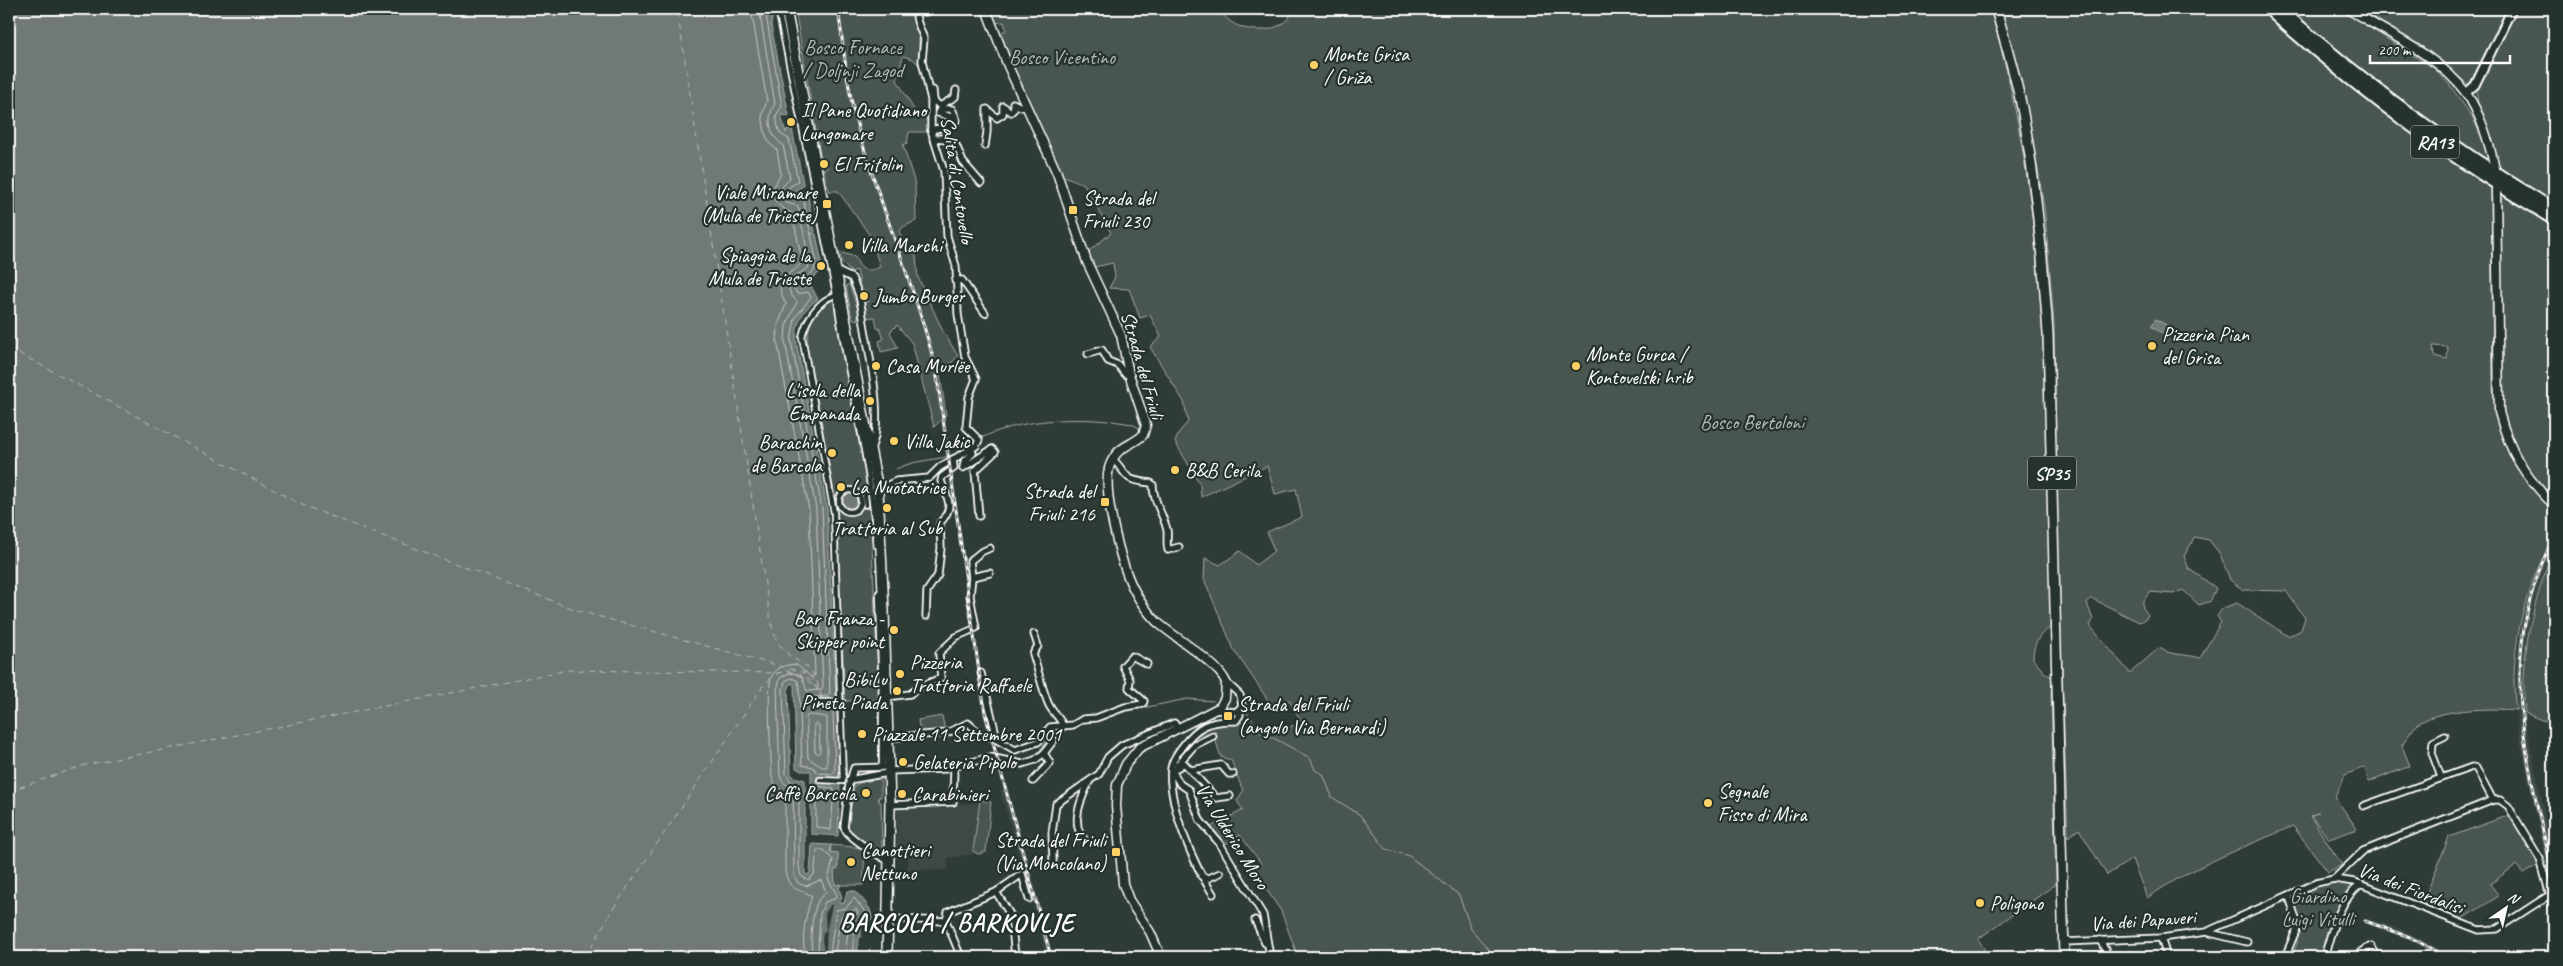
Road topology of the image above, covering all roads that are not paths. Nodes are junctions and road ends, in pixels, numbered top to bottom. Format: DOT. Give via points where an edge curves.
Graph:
graph roads {
  1 [pos="778,9"];
  2 [pos="786,9"];
  3 [pos="916,9"];
  4 [pos="933,9"];
  5 [pos="986,9"];
  6 [pos="1996,9"];
  7 [pos="2268,9"];
  8 [pos="2280,9"];
  9 [pos="2348,9"];
  10 [pos="2512,9"];
  11 [pos="2287,20"];
  12 [pos="2325,52"];
  13 [pos="956,90"];
  14 [pos="929,91"];
  15 [pos="2466,93"];
  16 [pos="1026,105"];
  17 [pos="957,120"];
  18 [pos="931,130"];
  19 [pos="933,139"];
  20 [pos="984,146"];
  21 [pos="2495,168"];
  22 [pos="981,183"];
  23 [pos="2496,189"];
  24 [pos="2554,209"];
  25 [pos="2554,219"];
  26 [pos="837,271"];
  27 [pos="955,281"];
  28 [pos="835,295"];
  29 [pos="984,313"];
  30 [pos="1088,354"];
  31 [pos="1129,374"];
  32 [pos="820,408"];
  33 [pos="818,422"];
  34 [pos="825,436"];
  35 [pos="971,449"];
  36 [pos="870,450"];
  37 [pos="1113,459"];
  38 [pos="953,460"];
  39 [pos="875,494"];
  40 [pos="864,499"];
  41 [pos="833,502"];
  42 [pos="839,503"];
  43 [pos="2554,506"];
  44 [pos="836,509"];
  45 [pos="979,516"];
  46 [pos="1179,547"];
  47 [pos="990,548"];
  48 [pos="990,573"];
  49 [pos="972,577"];
  50 [pos="926,616"];
  51 [pos="1034,634"];
  52 [pos="843,645"];
  53 [pos="840,656"];
  54 [pos="1147,664"];
  55 [pos="844,668"];
  56 [pos="981,673"];
  57 [pos="1226,682"];
  58 [pos="882,696"];
  59 [pos="814,702"];
  60 [pos="842,702"];
  61 [pos="1216,710"];
  62 [pos="1240,710"];
  63 [pos="1063,726"];
  64 [pos="1178,727"];
  65 [pos="1213,736"];
  66 [pos="2445,736"];
  67 [pos="992,737"];
  68 [pos="888,738"];
  69 [pos="1054,740"];
  70 [pos="1044,753"];
  71 [pos="954,768"];
  72 [pos="886,769"];
  73 [pos="1191,770"];
  74 [pos="1172,771"];
  75 [pos="1233,774"];
  76 [pos="2441,776"];
  77 [pos="820,780"];
  78 [pos="846,781"];
  79 [pos="1033,781"];
  80 [pos="1089,782"];
  81 [pos="1230,796"];
  82 [pos="2493,800"];
  83 [pos="890,805"];
  84 [pos="2363,806"];
  85 [pos="1084,839"];
  86 [pos="890,861"];
  87 [pos="1053,861"];
  88 [pos="1220,873"];
  89 [pos="1200,875"];
  90 [pos="2334,878"];
  91 [pos="2361,884"];
  92 [pos="996,892"];
  93 [pos="2552,893"];
  94 [pos="1212,894"];
  95 [pos="2289,896"];
  96 [pos="1029,899"];
  97 [pos="2554,910"];
  98 [pos="889,919"];
  99 [pos="1255,920"];
  100 [pos="946,921"];
  101 [pos="2206,932"];
  102 [pos="2161,938"];
  103 [pos="2100,940"];
  104 [pos="2064,942"];
  105 [pos="2247,942"];
  106 [pos="1268,947"];
  107 [pos="887,957"];
  108 [pos="961,957"];
  109 [pos="1015,957"];
  110 [pos="1161,957"];
  111 [pos="1270,957"];
  112 [pos="2064,957"];
  113 [pos="2109,957"];
  114 [pos="2167,957"];
  115 [pos="2284,957"];
  116 [pos="2324,957"];
  117 [pos="2353,957"];
  118 [pos="2378,957"];
  119 [pos="2385,957"];
  1 -- 28 [label="street"];
  2 -- 26 [label="main road"];
  3 -- 4 [label="street" via="925,12"];
  3 -- 14 [label="street, Salita di Contovello" via="924,39 922,62"];
  5 -- 16 [label="main road, Strada del Friuli"];
  6 -- 104 [label="main road, SP35" via="2021,106 2046,300"];
  7 -- 11 [label="highway, RA13"];
  8 -- 11 [label="highway, RA13"];
  9 -- 15 [label="main road" via="2432,61"];
  10 -- 15 [label="street" via="2475,85"];
  11 -- 12 [label="highway, RA13"];
  12 -- 24 [label="highway, RA13" via="2492,171"];
  12 -- 25 [label="highway, RA13" via="2444,149"];
  13 -- 14 [label="street" via="955,97 940,106 934,101 933,90"];
  14 -- 18 [label="street, Salita di Contovello"];
  15 -- 21 [label="main road" via="2485,133"];
  16 -- 20 [label="street" via="1021,107 1013,103 1011,112 1003,106 1002,114 997,118 987,109"];
  16 -- 31 [label="main road, Strada del Friuli" via="1058,173 1087,262 1118,326"];
  17 -- 18 [label="street" via="952,109 943,108 938,113 951,117 951,123"];
  18 -- 19 [label="street, Salita di Contovello"];
  19 -- 22 [label="street" via="940,138 956,145 963,162"];
  19 -- 27 [label="street, Salita di Contovello" via="944,171 947,236 956,266"];
  23 -- 43 [label="main road" via="2500,412 2506,437 2518,463"];
  26 -- 36 [label="main road"];
  26 -- 36 [label="street" via="852,278 862,310 876,408 876,435"];
  27 -- 29 [label="street" via="962,280"];
  27 -- 35 [label="street, Salita di Contovello" via="965,357 976,378 969,397 966,427 979,440"];
  28 -- 33 [label="street" via="824,301 808,319 802,337"];
  28 -- 39 [label="street" via="855,417"];
  30 -- 31 [label="street" via="1102,350 1108,361"];
  31 -- 37 [label="main road, Strada del Friuli" via="1145,432 1139,439 1120,448"];
  32 -- 33 [label="street"];
  33 -- 34 [label="street"];
  33 -- 41 [label="street"];
  35 -- 38 [label="street"];
  35 -- 45 [label="street" via="973,452 963,468 992,449 995,452 974,472"];
  36 -- 39 [label="main road"];
  37 -- 46 [label="street" via="1127,478 1153,485 1167,532 1167,547 1171,550"];
  37 -- 57 [label="main road" via="1107,493 1132,587 1157,622 1214,667"];
  38 -- 39 [label="street" via="929,478 896,481"];
  38 -- 50 [label="street" via="954,468 941,481 948,498 949,512 940,523 938,575 927,590"];
  39 -- 40 [label="street"];
  39 -- 58 [label="main road"];
  39 -- 58 [label="street"];
  40 -- 42 [label="street" via="852,512 845,511"];
  40 -- 42 [label="street" via="856,491 846,490 841,493"];
  41 -- 42 [label="street"];
  41 -- 44 [label="street"];
  41 -- 53 [label="street" via="840,600"];
  47 -- 49 [label="street" via="970,561"];
  48 -- 49 [label="street"];
  49 -- 58 [label="street" via="970,596 976,628 953,639 939,653 941,678 910,694"];
  51 -- 63 [label="street" via="1038,646 1032,654 1048,704"];
  52 -- 53 [label="street"];
  53 -- 55 [label="street"];
  53 -- 60 [label="street"];
  54 -- 63 [label="street" via="1132,656 1123,666 1130,688 1144,701 1143,704"];
  56 -- 67 [label="street" via="995,730"];
  57 -- 61 [label="main road" via="1225,698"];
  57 -- 62 [label="street" via="1240,695"];
  58 -- 68 [label="main road"];
  58 -- 72 [label="street"];
  59 -- 60 [label="street"];
  60 -- 78 [label="street"];
  61 -- 62 [label="street"];
  61 -- 64 [label="main road"];
  62 -- 74 [label="street" via="1236,721 1215,722 1193,732 1175,757"];
  63 -- 67 [label="street" via="1050,727 1038,742 1018,750"];
  64 -- 80 [label="street" via="1174,724 1122,745"];
  64 -- 110 [label="main road" via="1135,752 1122,771 1116,795 1123,884"];
  65 -- 74 [label="street" via="1195,745"];
  66 -- 76 [label="street" via="2433,742 2432,748"];
  67 -- 68 [label="street" via="982,735 968,723 947,733"];
  68 -- 72 [label="main road"];
  69 -- 70 [label="street"];
  70 -- 71 [label="street" via="1022,764 990,757"];
  70 -- 79 [label="street" via="1050,763"];
  71 -- 72 [label="street"];
  71 -- 83 [label="street" via="953,802"];
  72 -- 78 [label="street"];
  72 -- 78 [label="street" via="854,768"];
  72 -- 83 [label="main road"];
  73 -- 74 [label="street, Via Ulderico Moro" via="1184,763"];
  73 -- 75 [label="street, Via Ulderico Moro" via="1221,765"];
  73 -- 81 [label="street, Via Ulderico Moro" via="1216,798"];
  74 -- 89 [label="street" via="1181,829"];
  74 -- 106 [label="street, Via Ulderico Moro" via="1180,784 1189,790 1200,820 1220,844 1262,915"];
  76 -- 82 [label="street" via="2476,768"];
  76 -- 84 [label="street"];
  77 -- 78 [label="street"];
  78 -- 86 [label="street" via="845,832"];
  80 -- 85 [label="street" via="1077,822 1078,832"];
  80 -- 87 [label="street" via="1056,804"];
  82 -- 90 [label="street, Via dei Papaveri" via="2363,851"];
  82 -- 93 [label="street" via="2500,800 2508,806 2540,860"];
  83 -- 86 [label="main road"];
  86 -- 98 [label="main road"];
  88 -- 89 [label="street, Via Ulderico Moro" via="1208,878"];
  89 -- 94 [label="street"];
  90 -- 91 [label="street, Via dei Fiordalisi"];
  90 -- 95 [label="street, Via dei Papaveri"];
  91 -- 93 [label="street, Via dei Fiordalisi" via="2479,930 2504,925"];
  91 -- 116 [label="street" via="2346,900"];
  92 -- 96 [label="street" via="1022,874"];
  92 -- 100 [label="street" via="948,912"];
  92 -- 109 [label="street" via="1011,916"];
  93 -- 97 [label="street"];
  95 -- 101 [label="street, Via dei Papaveri"];
  95 -- 115 [label="street" via="2298,926"];
  98 -- 100 [label="street"];
  98 -- 107 [label="main road"];
  99 -- 106 [label="street, Via Ulderico Moro"];
  100 -- 108 [label="street"];
  101 -- 102 [label="street, Via dei Papaveri"];
  101 -- 105 [label="street"];
  102 -- 103 [label="street, Via dei Papaveri"];
  102 -- 114 [label="street"];
  103 -- 104 [label="street, Via dei Papaveri"];
  103 -- 113 [label="street"];
  104 -- 112 [label="main road, SP35"];
  106 -- 111 [label="street, Via Ulderico Moro"];
  117 -- 118 [label="street" via="2371,946"];
  118 -- 119 [label="street"];
}
